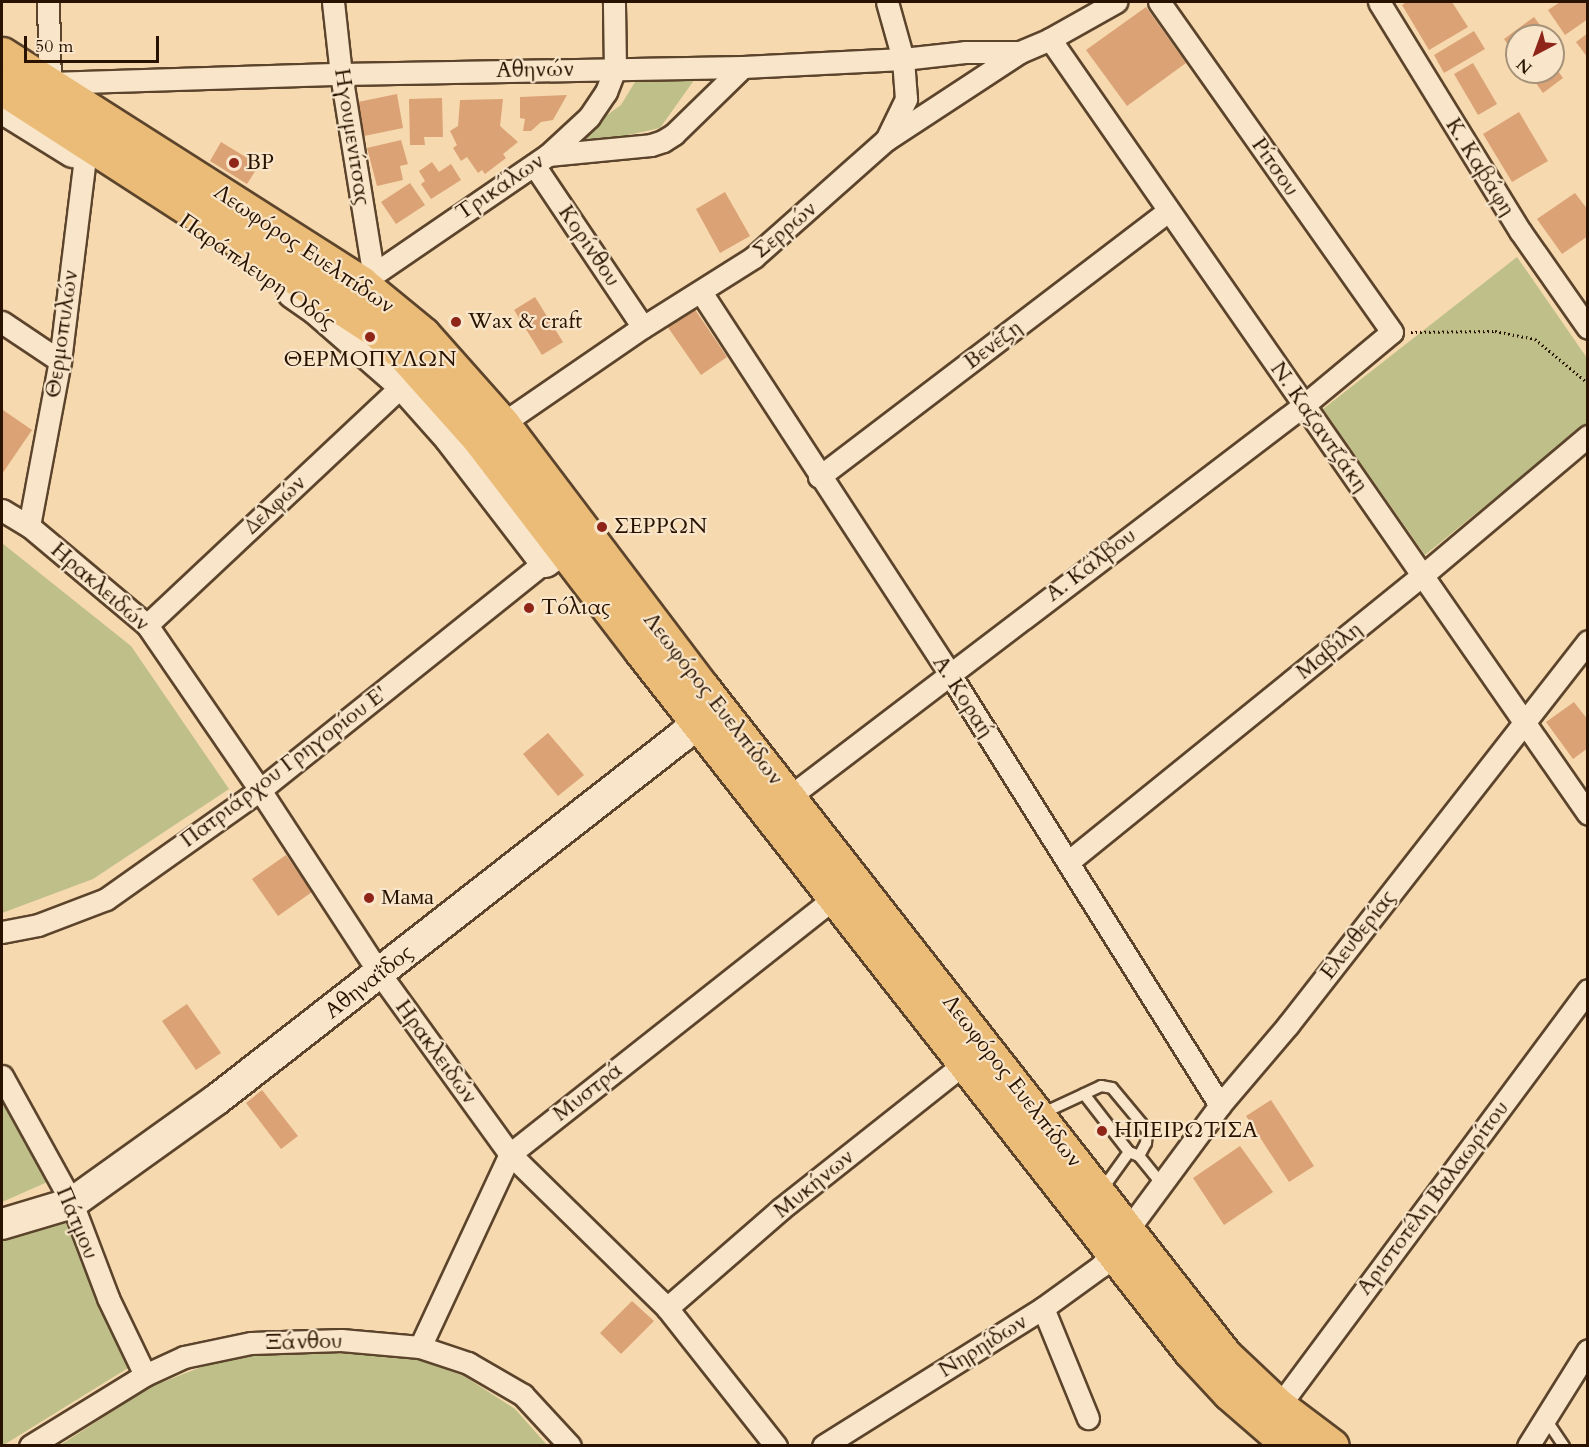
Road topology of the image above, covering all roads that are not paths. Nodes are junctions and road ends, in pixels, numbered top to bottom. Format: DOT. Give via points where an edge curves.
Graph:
graph roads {
  1 [pos="48,2"];
  2 [pos="333,2"];
  3 [pos="614,2"];
  4 [pos="887,2"];
  5 [pos="1116,2"];
  6 [pos="1159,2"];
  7 [pos="1379,2"];
  8 [pos="1050,39"];
  9 [pos="1020,52"];
  10 [pos="2,54"];
  11 [pos="903,59"];
  12 [pos="743,67"];
  13 [pos="615,69"];
  14 [pos="341,74"];
  15 [pos="50,83"];
  16 [pos="2,88"];
  17 [pos="2,108"];
  18 [pos="886,140"];
  19 [pos="86,151"];
  20 [pos="541,160"];
  21 [pos="1167,212"];
  22 [pos="367,278"];
  23 [pos="701,292"];
  24 [pos="2,322"];
  25 [pos="643,327"];
  26 [pos="1587,328"];
  27 [pos="1392,332"];
  28 [pos="60,361"];
  29 [pos="403,385"];
  30 [pos="1304,405"];
  31 [pos="491,432"];
  32 [pos="1587,436"];
  33 [pos="819,477"];
  34 [pos="2,510"];
  35 [pos="29,526"];
  36 [pos="554,555"];
  37 [pos="1423,575"];
  38 [pos="147,625"];
  39 [pos="1587,641"];
  40 [pos="949,673"];
  41 [pos="706,713"];
  42 [pos="1524,723"];
  43 [pos="260,790"];
  44 [pos="789,797"];
  45 [pos="1587,814"];
  46 [pos="1068,862"];
  47 [pos="834,898"];
  48 [pos="2,932"];
  49 [pos="380,974"];
  50 [pos="1587,990"];
  51 [pos="964,1065"];
  52 [pos="2,1076"];
  53 [pos="1084,1094"];
  54 [pos="1220,1105"];
  55 [pos="1039,1115"];
  56 [pos="510,1154"];
  57 [pos="1134,1154"];
  58 [pos="1161,1183"];
  59 [pos="1100,1193"];
  60 [pos="72,1203"];
  61 [pos="2,1224"];
  62 [pos="1119,1240"];
  63 [pos="667,1308"];
  64 [pos="1043,1308"];
  65 [pos="420,1347"];
  66 [pos="1587,1350"];
  67 [pos="145,1375"];
  68 [pos="1279,1406"];
  69 [pos="1088,1418"];
  70 [pos="1545,1418"];
  71 [pos="30,1446"];
  72 [pos="570,1446"];
  73 [pos="776,1446"];
  74 [pos="823,1446"];
  75 [pos="1290,1446"];
  76 [pos="1332,1446"];
  77 [pos="1528,1446"];
  78 [pos="1564,1446"];
  1 -- 15 [label="street"];
  2 -- 14 [label="street, Ηγουμενίτσας"];
  3 -- 13 [label="street"];
  4 -- 11 [label="street"];
  5 -- 8 [label="street, Σερρών"];
  6 -- 27 [label="street, Ρίτσου"];
  7 -- 26 [label="street, Κ. Καβάφη" via="1520,231"];
  8 -- 9 [label="street, Σερρών"];
  8 -- 21 [label="street, Ν. Καζαντζάκη"];
  9 -- 11 [label="street, Αθηνών" via="965,52"];
  9 -- 18 [label="street, Σερρών"];
  10 -- 15 [label="main road, Λεωφόρος Ευελπίδων"];
  11 -- 12 [label="street, Αθηνών"];
  11 -- 18 [label="street" via="906,99"];
  12 -- 13 [label="street, Αθηνών"];
  12 -- 20 [label="street" via="663,141"];
  13 -- 14 [label="street, Αθηνών"];
  13 -- 20 [label="street, Τρικάλων" via="606,92 589,117"];
  14 -- 15 [label="street, Αθηνών"];
  14 -- 22 [label="street, Ηγουμενίτσας"];
  15 -- 22 [label="main road, Λεωφόρος Ευελπίδων"];
  16 -- 19 [label="main road, Λεωφόρος Ευελπίδων"];
  17 -- 19 [label="street, Παράπλευρη Οδός"];
  18 -- 23 [label="street, Σερρών" via="763,250"];
  19 -- 28 [label="street, Θερμοπυλών"];
  19 -- 29 [label="street, Παράπλευρη Οδός" via="316,309"];
  19 -- 31 [label="main road, Λεωφόρος Ευελπίδων" via="377,331"];
  20 -- 22 [label="street, Τρικάλων"];
  20 -- 25 [label="street, Κορίνθου"];
  21 -- 30 [label="street, Ν. Καζαντζάκη"];
  21 -- 33 [label="street, Βενέζη"];
  22 -- 31 [label="main road, Λεωφόρος Ευελπίδων" via="423,334"];
  23 -- 25 [label="street, Σερρών"];
  23 -- 33 [label="street, Α. Κοραή"];
  24 -- 28 [label="street"];
  25 -- 31 [label="street, Σερρών"];
  27 -- 30 [label="street, A. Κάλβου"];
  28 -- 35 [label="street, Θερμοπυλών"];
  29 -- 36 [label="street, Παράπλευρη Οδός"];
  29 -- 38 [label="street, Δελφών"];
  30 -- 37 [label="street, Ν. Καζαντζάκη"];
  30 -- 40 [label="street, A. Κάλβου"];
  31 -- 36 [label="main road, Λεωφόρος Ευελπίδων"];
  31 -- 41 [label="main road, Λεωφόρος Ευελπίδων"];
  32 -- 37 [label="street, Μαβίλη"];
  33 -- 40 [label="street, Α. Κοραή"];
  34 -- 35 [label="street, Ηρακλειδών"];
  35 -- 38 [label="street, Ηρακλειδών"];
  36 -- 41 [label="main road, Λεωφόρος Ευελπίδων"];
  36 -- 43 [label="street, Πατριάρχου Γρηγορίου Ε'"];
  37 -- 42 [label="street, Ν. Καζαντζάκη"];
  37 -- 46 [label="street, Μαβίλη"];
  38 -- 43 [label="street, Ηρακλειδών"];
  39 -- 42 [label="street, Ελευθερίας"];
  40 -- 44 [label="street, A. Κάλβου"];
  40 -- 46 [label="street, Α. Κοραή"];
  41 -- 44 [label="main road, Λεωφόρος Ευελπίδων"];
  41 -- 47 [label="main road, Λεωφόρος Ευελπίδων"];
  41 -- 49 [label="street, Αθηναΐδος" via="681,737"];
  42 -- 45 [label="street, Ν. Καζαντζάκη"];
  42 -- 54 [label="street, Ελευθερίας" via="1288,1025"];
  43 -- 48 [label="street, Πατριάρχου Γρηγορίου Ε'" via="106,898 38,925"];
  43 -- 49 [label="street, Ηρακλειδών"];
  44 -- 55 [label="main road, Λεωφόρος Ευελπίδων"];
  46 -- 54 [label="street, Α. Κοραή"];
  47 -- 51 [label="main road, Λεωφόρος Ευελπίδων"];
  47 -- 56 [label="street, Μυστρά"];
  49 -- 56 [label="street, Ηρακλειδών"];
  49 -- 60 [label="street, Αθηναΐδος" via="216,1100"];
  50 -- 68 [label="street, Αριστοτέλη Βαλαωρίτου"];
  51 -- 62 [label="main road, Λεωφόρος Ευελπίδων"];
  51 -- 63 [label="street, Μυκήνων" via="782,1208"];
  52 -- 60 [label="street, Πάτμου"];
  53 -- 55 [label="lane"];
  53 -- 57 [label="lane"];
  53 -- 57 [label="lane" via="1106,1086 1118,1092 1147,1130 1146,1143"];
  54 -- 58 [label="street, Ελευθερίας"];
  55 -- 59 [label="main road, Λεωφόρος Ευελπίδων"];
  56 -- 63 [label="street, Ηρακλειδών"];
  56 -- 65 [label="street, Μυστρά"];
  57 -- 58 [label="lane"];
  57 -- 59 [label="lane"];
  58 -- 62 [label="street, Ελευθερίας"];
  59 -- 62 [label="main road, Λεωφόρος Ευελπίδων"];
  60 -- 61 [label="street, Αθηναΐδος"];
  60 -- 67 [label="street, Πάτμου" via="108,1298"];
  62 -- 64 [label="street, Νηρηίδων" via="1092,1274"];
  62 -- 68 [label="main road, Λεωφόρος Ευελπίδων"];
  62 -- 75 [label="main road, Λεωφόρος Ευελπίδων" via="1190,1351 1229,1394"];
  63 -- 73 [label="street, Ηρακλειδών"];
  64 -- 69 [label="street"];
  64 -- 74 [label="street, Νηρηίδων"];
  65 -- 67 [label="street, Ξάνθου" via="341,1340 251,1343 184,1358"];
  65 -- 72 [label="street, Ξάνθου" via="468,1363 523,1395"];
  66 -- 70 [label="street"];
  67 -- 71 [label="street, Ξάνθου"];
  68 -- 76 [label="main road, Λεωφόρος Ευελπίδων"];
  70 -- 77 [label="street"];
  70 -- 78 [label="lane"];
}
